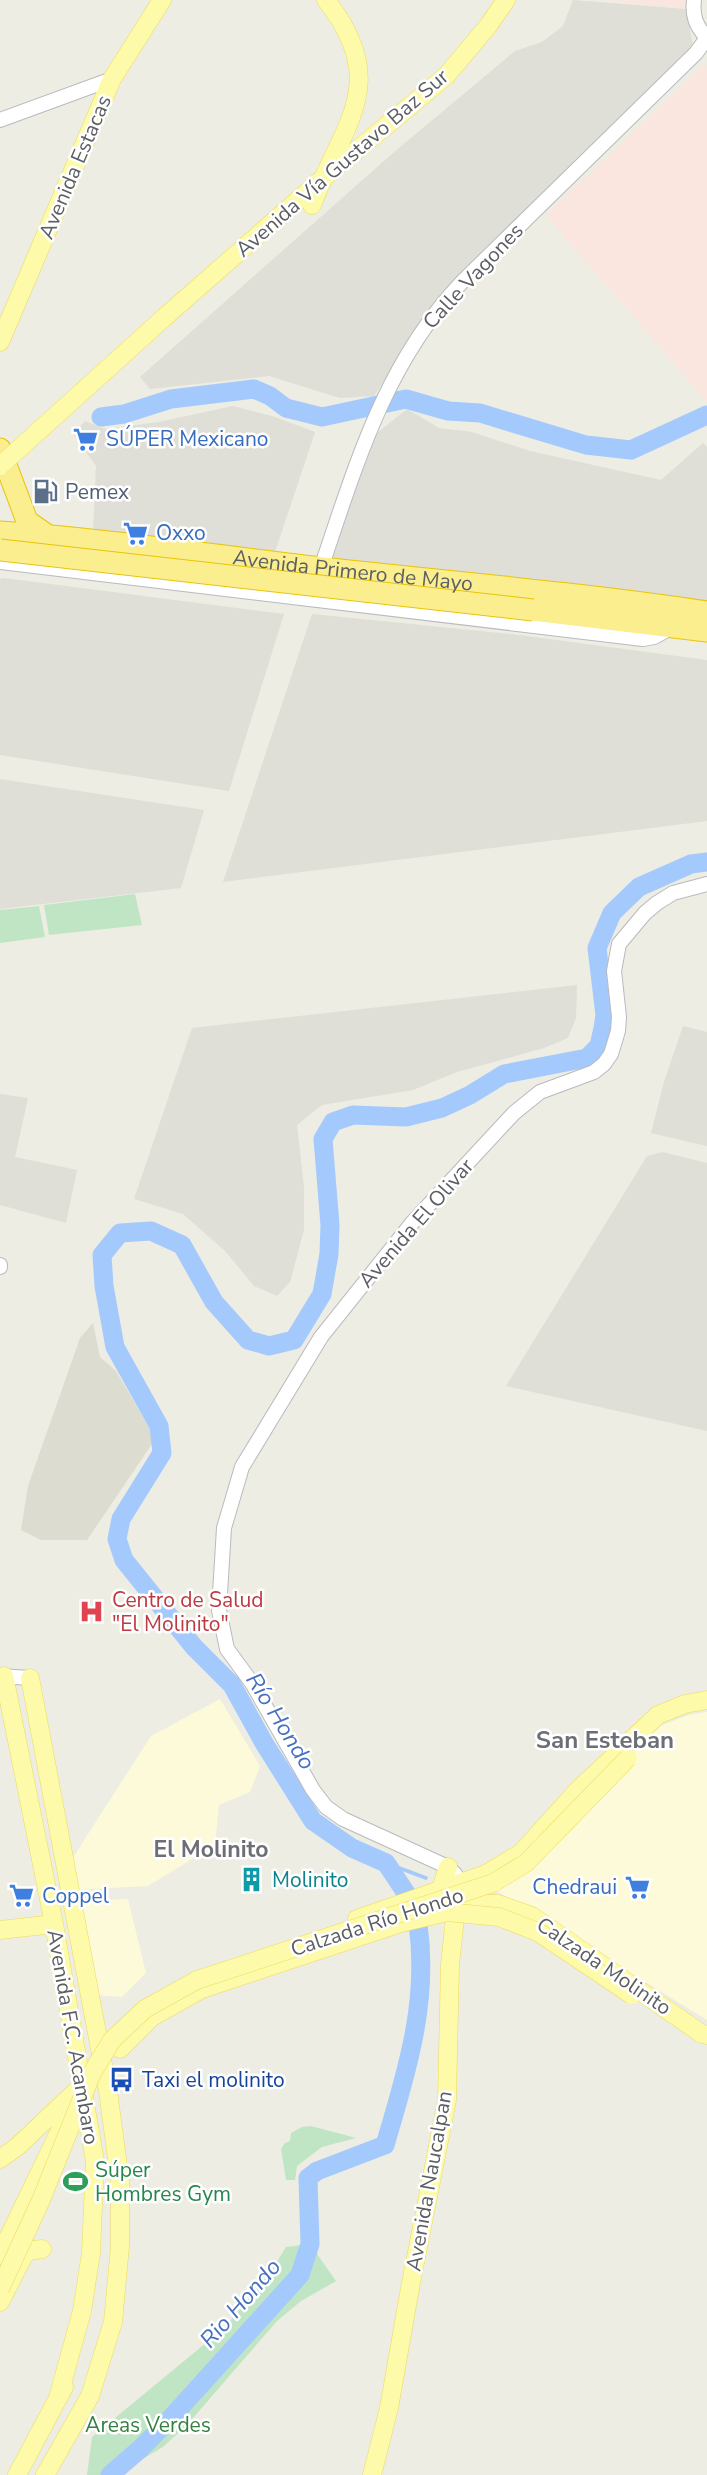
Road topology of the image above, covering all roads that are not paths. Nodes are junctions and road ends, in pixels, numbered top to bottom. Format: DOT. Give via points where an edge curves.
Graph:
graph roads {
  1 [pos="162,0"];
  2 [pos="326,0"];
  3 [pos="506,0"];
  4 [pos="694,0"];
  5 [pos="707,38"];
  6 [pos="111,79"];
  7 [pos="0,121"];
  8 [pos="322,178"];
  9 [pos="312,205"];
  10 [pos="1,342"];
  11 [pos="0,449"];
  12 [pos="0,466"];
  13 [pos="0,532"];
  14 [pos="47,535"];
  15 [pos="0,550"];
  16 [pos="218,555"];
  17 [pos="0,562"];
  18 [pos="321,568"];
  19 [pos="214,587"];
  20 [pos="707,612"];
  21 [pos="674,626"];
  22 [pos="707,631"];
  23 [pos="707,884"];
  24 [pos="1,1675"];
  25 [pos="30,1678"];
  26 [pos="707,1700"];
  27 [pos="640,1732"];
  28 [pos="448,1867"];
  29 [pos="494,1869"];
  30 [pos="460,1883"];
  31 [pos="441,1889"];
  32 [pos="498,1904"];
  33 [pos="457,1908"];
  34 [pos="54,1924"];
  35 [pos="0,1930"];
  36 [pos="705,2034"];
  37 [pos="101,2058"];
  38 [pos="83,2084"];
  39 [pos="0,2159"];
  40 [pos="0,2255"];
  41 [pos="0,2289"];
  42 [pos="0,2302"];
  43 [pos="58,2398"];
  44 [pos="18,2475"];
  45 [pos="45,2475"];
  46 [pos="372,2475"];
  1 -- 6 [label="main road, Avenida Estacas"];
  2 -- 8 [label="main road" via="352,42 360,76 357,104"];
  3 -- 8 [label="main road, Avenida Vía Gustavo Baz Sur" via="446,76"];
  4 -- 5 [label="street" via="696,25"];
  5 -- 18 [label="street, Calle Vagones" via="438,307 376,412"];
  6 -- 7 [label="street"];
  6 -- 10 [label="main road, Avenida Estacas"];
  8 -- 9 [label="main road"];
  8 -- 12 [label="main road, Avenida Vía Gustavo Baz Sur, bridge"];
  11 -- 14 [label="highway" via="27,521"];
  13 -- 14 [label="highway, Avenida Primero de Mayo"];
  14 -- 16 [label="highway, Avenida Primero de Mayo"];
  15 -- 21 [label="highway, Avenida Primero de Mayo, bridge"];
  16 -- 18 [label="highway, Avenida Primero de Mayo"];
  16 -- 19 [label="street"];
  17 -- 19 [label="street, Avenida Primero de Mayo"];
  18 -- 20 [label="highway, Avenida Primero de Mayo"];
  19 -- 21 [label="street, Avenida Primero de Mayo" via="643,639"];
  21 -- 22 [label="highway, Avenida Primero de Mayo"];
  23 -- 28 [label="street, Avenida El Olivar" via="673,893 657,903 619,944 614,971 618,1031 611,1054 594,1072 540,1092 514,1113 412,1223 321,1337 242,1468 227,1516 219,1610 227,1648 313,1790 343,1819"];
  24 -- 25 [label="street"];
  24 -- 34 [label="main road, Avenida F.C. Acambaro"];
  25 -- 37 [label="main road, Avenida F.C. Acambaro"];
  26 -- 27 [label="main road, Calzada Río Hondo" via="658,1715"];
  27 -- 29 [label="main road, Calzada Río Hondo" via="578,1790 521,1853"];
  27 -- 41 [label="main road, Calzada Río Hondo, bridge" via="628,1758 526,1863 493,1883 197,1980 145,2009 112,2040 92,2073"];
  28 -- 30 [label="street"];
  28 -- 31 [label="main road"];
  29 -- 30 [label="main road, Calzada Río Hondo"];
  29 -- 32 [label="main road"];
  30 -- 31 [label="main road, Calzada Río Hondo"];
  30 -- 33 [label="main road, Avenida Naucalpan"];
  31 -- 37 [label="main road, Calzada Río Hondo" via="187,1980 127,2019"];
  32 -- 33 [label="main road, Calzada Río Hondo"];
  32 -- 36 [label="main road, Calzada Molinito" via="532,1916"];
  33 -- 36 [label="main road, bridge" via="538,1932 632,1995"];
  33 -- 37 [label="main road, Calzada Río Hondo" via="400,1917 191,1990 152,2012"];
  33 -- 43 [label="main road, Avenida F.C. Acambaro" via="202,1989 152,2017 121,2049 100,2079 94,2097 101,2201 97,2261 88,2315"];
  33 -- 46 [label="main road, Avenida Naucalpan" via="450,1964 447,2100 390,2408"];
  34 -- 35 [label="main road"];
  34 -- 38 [label="main road, Avenida F.C. Acambaro"];
  37 -- 38 [label="main road, Calzada Río Hondo" via="90,2067"];
  37 -- 45 [label="main road, Avenida F.C. Acambaro" via="120,2181 113,2322 90,2396"];
  38 -- 39 [label="main road"];
  38 -- 40 [label="main road, Calzada Río Hondo"];
  38 -- 43 [label="main road, Avenida F.C. Acambaro" via="95,2161 93,2239 82,2311"];
  40 -- 42 [label="main road" via="21,2240 42,2249 23,2257"];
  43 -- 44 [label="main road, Avenida F.C. Acambaro"];
}
